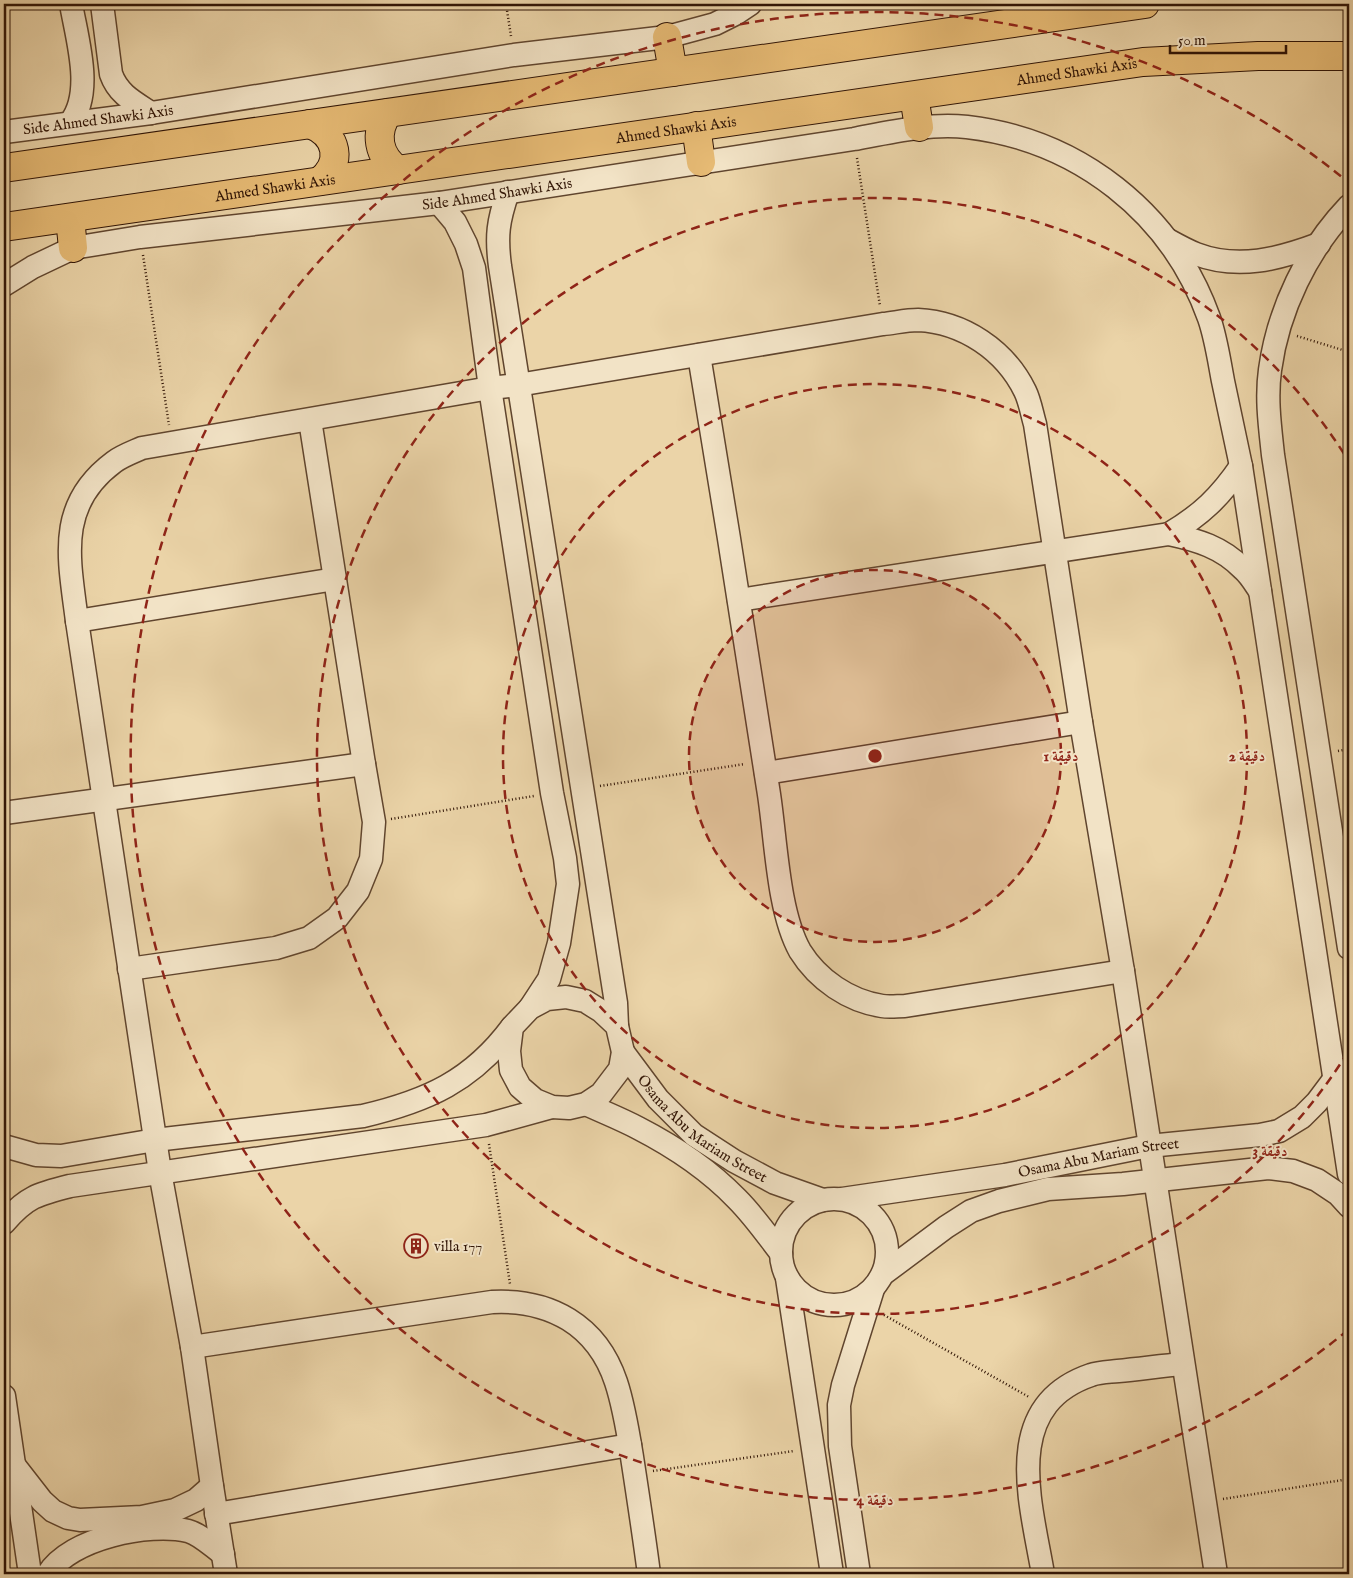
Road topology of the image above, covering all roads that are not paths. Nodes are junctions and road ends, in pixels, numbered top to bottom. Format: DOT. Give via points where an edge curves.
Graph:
graph roads {
  1 [pos="71,4"];
  2 [pos="102,4"];
  3 [pos="750,4"];
  4 [pos="1145,4"];
  5 [pos="667,37"];
  6 [pos="1349,56"];
  7 [pos="673,72"];
  8 [pos="914,96"];
  9 [pos="151,113"];
  10 [pos="388,113"];
  11 [pos="70,124"];
  12 [pos="310,124"];
  13 [pos="696,126"];
  14 [pos="919,127"];
  15 [pos="4,132"];
  16 [pos="701,162"];
  17 [pos="4,168"];
  18 [pos="398,170"];
  19 [pos="320,181"];
  20 [pos="508,192"];
  21 [pos="439,202"];
  22 [pos="1349,206"];
  23 [pos="70,218"];
  24 [pos="4,228"];
  25 [pos="1168,240"];
  26 [pos="1319,244"];
  27 [pos="73,248"];
  28 [pos="4,285"];
  29 [pos="699,355"];
  30 [pos="518,385"];
  31 [pos="490,388"];
  32 [pos="310,420"];
  33 [pos="1241,466"];
  34 [pos="1169,534"];
  35 [pos="1055,551"];
  36 [pos="335,579"];
  37 [pos="1260,591"];
  38 [pos="739,600"];
  39 [pos="77,620"];
  40 [pos="1081,722"];
  41 [pos="364,764"];
  42 [pos="765,767"];
  43 [pos="103,800"];
  44 [pos="4,813"];
  45 [pos="1332,838"];
  46 [pos="1299,843"];
  47 [pos="1349,948"];
  48 [pos="129,969"];
  49 [pos="1123,971"];
  50 [pos="530,1008"];
  51 [pos="617,1026"];
  52 [pos="512,1027"];
  53 [pos="623,1052"];
  54 [pos="1335,1078"];
  55 [pos="586,1104"];
  56 [pos="552,1108"];
  57 [pos="155,1140"];
  58 [pos="4,1146"];
  59 [pos="1149,1146"];
  60 [pos="160,1172"];
  61 [pos="1349,1174"];
  62 [pos="1154,1180"];
  63 [pos="832,1199"];
  64 [pos="1349,1206"];
  65 [pos="4,1223"];
  66 [pos="780,1253"];
  67 [pos="787,1278"];
  68 [pos="875,1289"];
  69 [pos="192,1347"];
  70 [pos="1182,1364"];
  71 [pos="4,1396"];
  72 [pos="630,1445"];
  73 [pos="14,1465"];
  74 [pos="212,1486"];
  75 [pos="216,1514"];
  76 [pos="225,1564"];
  77 [pos="30,1574"];
  78 [pos="48,1574"];
  79 [pos="649,1574"];
  80 [pos="832,1574"];
  81 [pos="860,1574"];
  82 [pos="1042,1574"];
  83 [pos="1216,1574"];
  1 -- 11 [label="street" via="83,90 81,103"];
  2 -- 9 [label="street" via="114,82 120,91"];
  3 -- 5 [label="street, Side Ahmed Shawki Axis" via="715,24"];
  4 -- 7 [label="main road"];
  5 -- 7 [label="main road"];
  5 -- 9 [label="street, Side Ahmed Shawki Axis" via="514,55"];
  6 -- 8 [label="main road, Ahmed Shawki Axis" via="1258,56 1143,62"];
  7 -- 10 [label="main road"];
  8 -- 13 [label="main road, Ahmed Shawki Axis"];
  8 -- 14 [label="main road"];
  9 -- 11 [label="street, Side Ahmed Shawki Axis"];
  10 -- 12 [label="main road"];
  10 -- 18 [label="main road" via="381,126 380,147"];
  11 -- 15 [label="street, Side Ahmed Shawki Axis"];
  12 -- 17 [label="main road"];
  12 -- 19 [label="main road" via="325,132 333,146 334,162"];
  13 -- 16 [label="main road"];
  13 -- 18 [label="main road, Ahmed Shawki Axis"];
  14 -- 16 [label="street, Side Ahmed Shawki Axis"];
  14 -- 25 [label="street, Side Ahmed Shawki Axis" via="966,127 1052,150 1092,170 1129,198"];
  16 -- 20 [label="street, Side Ahmed Shawki Axis"];
  18 -- 19 [label="main road, Ahmed Shawki Axis"];
  19 -- 23 [label="main road, Ahmed Shawki Axis"];
  20 -- 21 [label="street, Side Ahmed Shawki Axis"];
  20 -- 30 [label="street" via="500,216 497,241"];
  21 -- 27 [label="street, Side Ahmed Shawki Axis" via="140,237"];
  21 -- 31 [label="street" via="459,229 474,268"];
  22 -- 26 [label="street"];
  23 -- 24 [label="main road, Ahmed Shawki Axis"];
  23 -- 27 [label="main road"];
  25 -- 26 [label="street" via="1196,254 1227,262 1258,262 1288,256"];
  25 -- 33 [label="street, Side Ahmed Shawki Axis" via="1192,278 1209,319"];
  26 -- 45 [label="street" via="1295,286 1278,330 1270,371 1270,421"];
  27 -- 28 [label="street, Side Ahmed Shawki Axis"];
  29 -- 30 [label="street"];
  29 -- 35 [label="street" via="917,320 950,326 981,340 1007,363 1025,392 1035,424"];
  29 -- 38 [label="street"];
  30 -- 31 [label="street"];
  30 -- 51 [label="street" via="616,1003"];
  31 -- 32 [label="street"];
  31 -- 50 [label="street" via="568,884 559,942 549,979"];
  32 -- 36 [label="street"];
  32 -- 39 [label="street" via="142,448 116,460 94,480 78,504 70,532"];
  33 -- 34 [label="street" via="1210,506"];
  33 -- 37 [label="street, Side Ahmed Shawki Axis"];
  34 -- 35 [label="street"];
  34 -- 37 [label="street" via="1196,539 1221,551 1243,569"];
  35 -- 38 [label="street"];
  35 -- 40 [label="street"];
  36 -- 39 [label="street"];
  36 -- 41 [label="street"];
  37 -- 46 [label="street, Side Ahmed Shawki Axis"];
  38 -- 42 [label="street"];
  39 -- 43 [label="street"];
  40 -- 42 [label="street"];
  40 -- 49 [label="street"];
  41 -- 43 [label="street"];
  41 -- 48 [label="street" via="374,822 371,859 358,891 337,918 309,938 276,948"];
  42 -- 49 [label="street" via="784,904 792,935 810,965 829,983 854,999 883,1006 905,1006"];
  43 -- 44 [label="street"];
  43 -- 48 [label="street"];
  45 -- 46 [label="street"];
  45 -- 47 [label="street"];
  46 -- 54 [label="street, Side Ahmed Shawki Axis"];
  48 -- 57 [label="street"];
  49 -- 59 [label="street"];
  50 -- 51 [label="street" via="547,999 566,997 585,1001"];
  50 -- 52 [label="street"];
  51 -- 53 [label="street"];
  52 -- 56 [label="street" via="509,1051 512,1070 520,1087 534,1100"];
  52 -- 57 [label="street" via="496,1048 471,1071 447,1087 410,1103 363,1116"];
  53 -- 55 [label="street" via="620,1069 602,1094"];
  53 -- 63 [label="street, Osama Abu Mariam Street" via="658,1099 694,1135 775,1184"];
  54 -- 59 [label="street, Osama Abu Mariam Street" via="1302,1117 1280,1130 1260,1135"];
  54 -- 61 [label="street, Side Ahmed Shawki Axis"];
  55 -- 56 [label="street"];
  55 -- 66 [label="street" via="638,1128 718,1181 756,1220"];
  56 -- 60 [label="street" via="486,1125"];
  57 -- 58 [label="street" via="60,1156 36,1155"];
  57 -- 60 [label="street"];
  59 -- 62 [label="street"];
  59 -- 63 [label="street, Osama Abu Mariam Street" via="1005,1175"];
  60 -- 65 [label="street" via="43,1192 28,1199"];
  60 -- 69 [label="street"];
  62 -- 64 [label="street, Osama Abu Mariam Street" via="1268,1168 1293,1171 1317,1180"];
  62 -- 68 [label="street, Osama Abu Mariam Street" via="1048,1189 971,1211 946,1227"];
  62 -- 70 [label="street"];
  63 -- 66 [label="street" via="806,1206 792,1219 783,1235"];
  63 -- 68 [label="street" via="861,1206 875,1218 885,1235 888,1254"];
  66 -- 67 [label="street"];
  67 -- 68 [label="street" via="811,1301 827,1306 860,1300"];
  67 -- 80 [label="street"];
  68 -- 81 [label="street" via="839,1405 840,1446"];
  69 -- 72 [label="street" via="482,1304 513,1301 538,1306 559,1313 594,1341 615,1380"];
  69 -- 74 [label="street"];
  70 -- 82 [label="street" via="1092,1375 1064,1389 1044,1406 1033,1430 1028,1454 1028,1481"];
  70 -- 83 [label="street"];
  71 -- 73 [label="street"];
  72 -- 75 [label="street"];
  72 -- 79 [label="street"];
  73 -- 74 [label="street" via="42,1502 53,1511 80,1520 142,1517 175,1510 196,1500"];
  73 -- 77 [label="street"];
  74 -- 75 [label="street"];
  75 -- 76 [label="street"];
  76 -- 78 [label="street" via="190,1532 166,1528 141,1530 90,1542 65,1556"];
}
